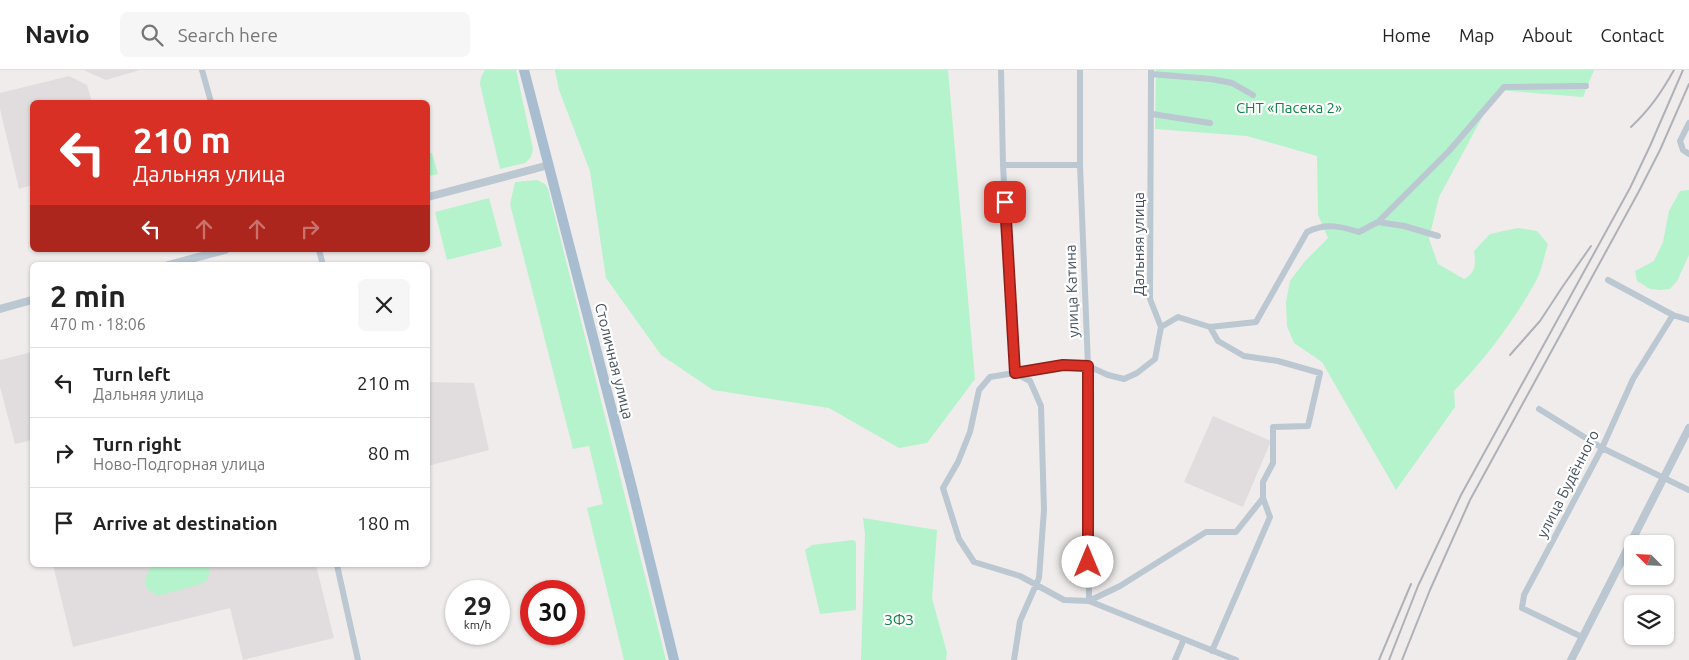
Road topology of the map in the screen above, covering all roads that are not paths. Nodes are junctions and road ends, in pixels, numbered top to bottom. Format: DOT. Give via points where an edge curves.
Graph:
graph roads {
  1 [pos="202,70"];
  2 [pos="524,70"];
  3 [pos="1001,70"];
  4 [pos="1080,70"];
  5 [pos="1151,72"];
  6 [pos="1586,86"];
  7 [pos="1252,95"];
  8 [pos="210,100"];
  9 [pos="1152,114"];
  10 [pos="1210,123"];
  11 [pos="1689,123"];
  12 [pos="1686,152"];
  13 [pos="1080,164"];
  14 [pos="549,165"];
  15 [pos="1003,165"];
  16 [pos="430,196"];
  17 [pos="1378,222"];
  18 [pos="1438,236"];
  19 [pos="217,252"];
  20 [pos="179,262"];
  21 [pos="1608,280"];
  22 [pos="30,301"];
  23 [pos="0,309"];
  24 [pos="1673,315"];
  25 [pos="1689,320"];
  26 [pos="1210,327"];
  27 [pos="1160,328"];
  28 [pos="1088,366"];
  29 [pos="1015,373"];
  30 [pos="1539,410"];
  31 [pos="1689,428"];
  32 [pos="1602,448"];
  33 [pos="1663,478"];
  34 [pos="1689,490"];
  35 [pos="1263,498"];
  36 [pos="337,567"];
  37 [pos="1035,586"];
  38 [pos="1089,601"];
  39 [pos="1582,636"];
  40 [pos="1184,640"];
  41 [pos="1212,650"];
  42 [pos="358,660"];
  43 [pos="674,660"];
  44 [pos="1014,660"];
  45 [pos="1175,660"];
  46 [pos="1236,660"];
  47 [pos="1571,660"];
  1 -- 8 [label="street"];
  2 -- 14 [label="main road, Столичная улица"];
  3 -- 15 [label="street"];
  4 -- 13 [label="street, улица Катина"];
  5 -- 7 [label="street" via="1232,83"];
  5 -- 9 [label="street, Дальняя улица"];
  6 -- 17 [label="street" via="1504,87 1449,151"];
  9 -- 10 [label="street"];
  9 -- 27 [label="street, Дальняя улица" via="1150,299"];
  11 -- 12 [label="street" via="1680,141"];
  13 -- 15 [label="street"];
  13 -- 28 [label="street, улица Катина"];
  14 -- 16 [label="street"];
  14 -- 43 [label="main road, Столичная улица"];
  15 -- 29 [label="street"];
  17 -- 18 [label="street"];
  17 -- 26 [label="street" via="1359,232 1340,226 1308,232 1256,322"];
  19 -- 20 [label="street"];
  21 -- 24 [label="street"];
  22 -- 23 [label="street"];
  24 -- 25 [label="street"];
  24 -- 32 [label="street, улица Будённого" via="1633,379"];
  26 -- 27 [label="street" via="1178,317"];
  26 -- 35 [label="street" via="1218,341 1244,356 1278,361 1320,373 1308,426 1273,427 1272,463 1263,482"];
  27 -- 28 [label="street, Дальняя улица" via="1155,359 1137,373 1124,379"];
  28 -- 29 [label="street, Дальняя улица" via="1063,365"];
  28 -- 38 [label="street, улица Катина"];
  29 -- 37 [label="street" via="1030,381 1041,406 1044,510 1039,578"];
  29 -- 37 [label="street, Дальняя улица" via="990,377 979,390 970,432 944,488 959,539 974,562 1020,576"];
  30 -- 32 [label="street"];
  31 -- 33 [label="street"];
  32 -- 33 [label="street"];
  32 -- 39 [label="street, улица Будённого" via="1524,595 1522,608"];
  33 -- 34 [label="street"];
  33 -- 39 [label="street"];
  35 -- 38 [label="street" via="1236,532 1206,532 1120,586"];
  35 -- 41 [label="street" via="1270,518"];
  36 -- 42 [label="street"];
  37 -- 38 [label="street" via="1064,600"];
  37 -- 44 [label="street" via="1020,621"];
  38 -- 40 [label="street"];
  39 -- 47 [label="street"];
  40 -- 41 [label="street"];
  40 -- 45 [label="street"];
  41 -- 46 [label="street"];
}
